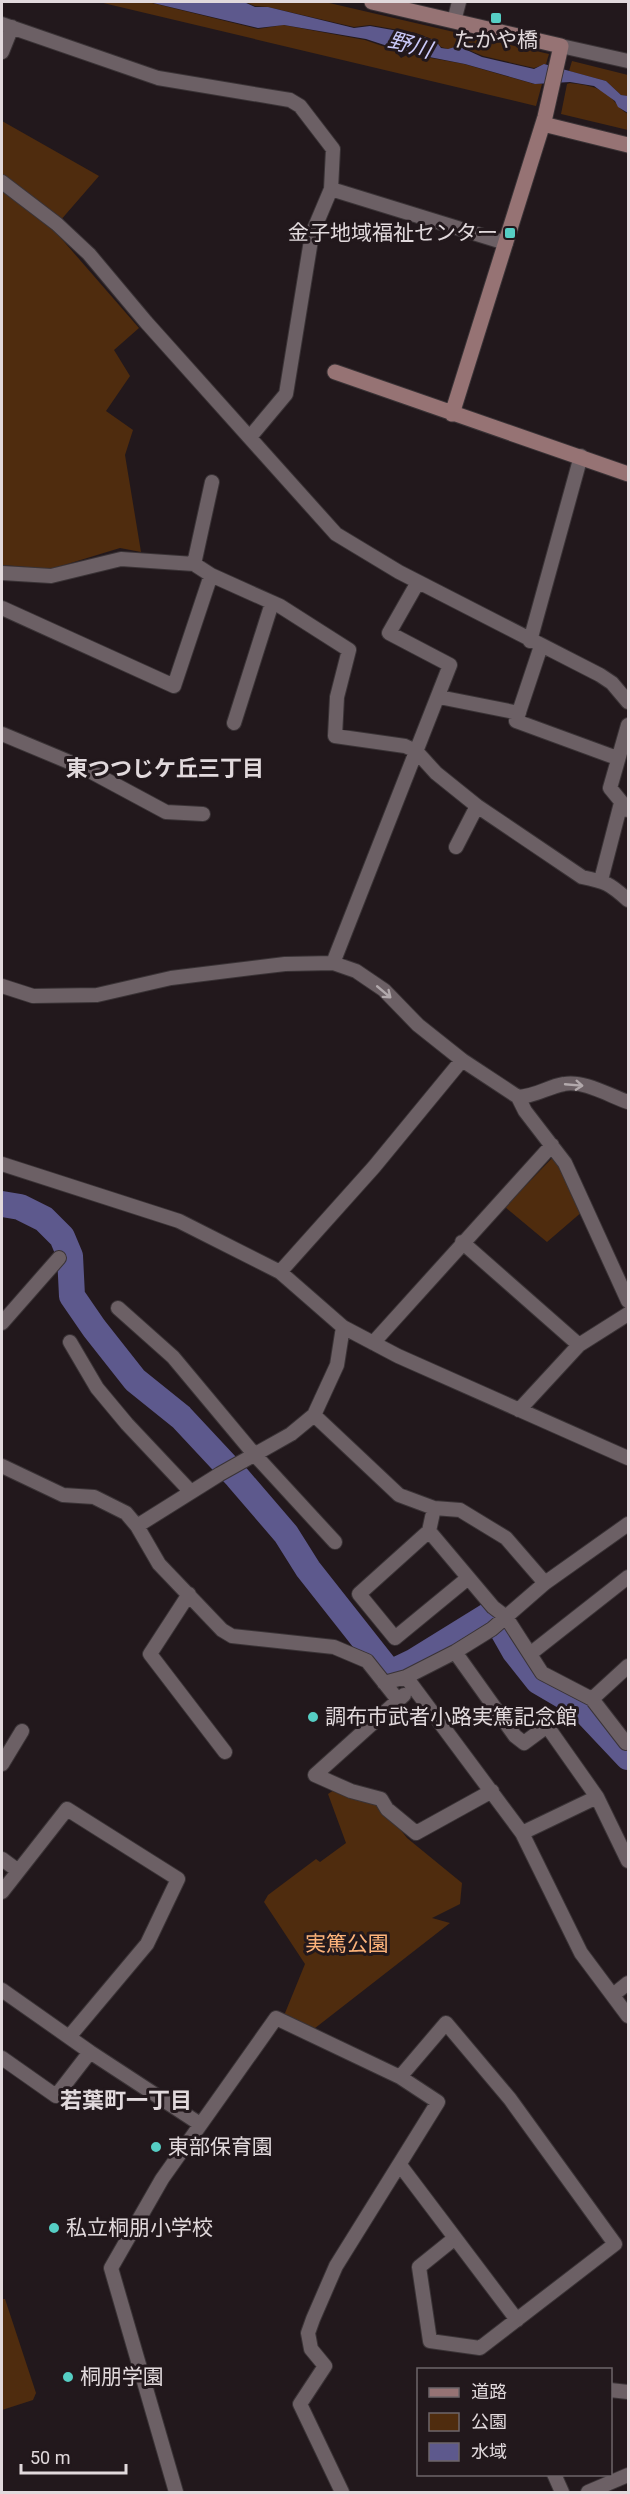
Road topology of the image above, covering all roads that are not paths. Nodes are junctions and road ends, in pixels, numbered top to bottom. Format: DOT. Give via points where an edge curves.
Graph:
graph roads {
  1 [pos="372,2"];
  2 [pos="459,2"];
  3 [pos="454,21"];
  4 [pos="7,25"];
  5 [pos="561,46"];
  6 [pos="2,52"];
  7 [pos="628,61"];
  8 [pos="544,121"];
  9 [pos="628,145"];
  10 [pos="2,182"];
  11 [pos="331,189"];
  12 [pos="506,243"];
  13 [pos="335,372"];
  14 [pos="452,414"];
  15 [pos="250,436"];
  16 [pos="581,456"];
  17 [pos="628,474"];
  18 [pos="212,482"];
  19 [pos="194,564"];
  20 [pos="2,573"];
  21 [pos="211,575"];
  22 [pos="418,582"];
  23 [pos="272,603"];
  24 [pos="2,609"];
  25 [pos="536,643"];
  26 [pos="440,697"];
  27 [pos="628,702"];
  28 [pos="519,713"];
  29 [pos="234,723"];
  30 [pos="628,724"];
  31 [pos="2,734"];
  32 [pos="416,751"];
  33 [pos="617,758"];
  34 [pos="477,806"];
  35 [pos="625,807"];
  36 [pos="202,814"];
  37 [pos="456,847"];
  38 [pos="601,880"];
  39 [pos="628,900"];
  40 [pos="333,963"];
  41 [pos="2,986"];
  42 [pos="462,1060"];
  43 [pos="518,1097"];
  44 [pos="628,1102"];
  45 [pos="552,1145"];
  46 [pos="2,1164"];
  47 [pos="462,1242"];
  48 [pos="59,1258"];
  49 [pos="280,1272"];
  50 [pos="628,1300"];
  51 [pos="118,1308"];
  52 [pos="628,1314"];
  53 [pos="2,1323"];
  54 [pos="344,1327"];
  55 [pos="70,1342"];
  56 [pos="373,1343"];
  57 [pos="579,1346"];
  58 [pos="519,1410"];
  59 [pos="314,1415"];
  60 [pos="254,1454"];
  61 [pos="628,1458"];
  62 [pos="2,1466"];
  63 [pos="191,1492"];
  64 [pos="434,1508"];
  65 [pos="628,1524"];
  66 [pos="137,1526"];
  67 [pos="429,1531"];
  68 [pos="335,1542"];
  69 [pos="628,1577"];
  70 [pos="468,1578"];
  71 [pos="545,1583"];
  72 [pos="189,1594"];
  73 [pos="505,1617"];
  74 [pos="455,1652"];
  75 [pos="530,1654"];
  76 [pos="628,1666"];
  77 [pos="384,1683"];
  78 [pos="409,1683"];
  79 [pos="592,1699"];
  80 [pos="398,1700"];
  81 [pos="22,1731"];
  82 [pos="628,1741"];
  83 [pos="225,1752"];
  84 [pos="2,1764"];
  85 [pos="492,1791"];
  86 [pos="597,1797"];
  87 [pos="522,1833"];
  88 [pos="2,1859"];
  89 [pos="628,1861"];
  90 [pos="17,1870"];
  91 [pos="2,1892"];
  92 [pos="628,1983"];
  93 [pos="2,1990"];
  94 [pos="613,1995"];
  95 [pos="628,2016"];
  96 [pos="69,2037"];
  97 [pos="90,2052"];
  98 [pos="2,2058"];
  99 [pos="400,2077"];
  100 [pos="200,2124"];
  101 [pos="400,2165"];
  102 [pos="455,2238"];
  103 [pos="517,2320"];
  104 [pos="612,2390"];
  105 [pos="628,2392"];
  106 [pos="628,2475"];
  107 [pos="554,2476"];
  108 [pos="610,2478"];
  109 [pos="176,2493"];
  110 [pos="342,2493"];
  111 [pos="562,2493"];
  112 [pos="588,2493"];
  1 -- 3 [label="street"];
  2 -- 3 [label="street"];
  3 -- 5 [label="street"];
  4 -- 6 [label="street"];
  4 -- 11 [label="street" via="158,78 290,100 300,106 333,149"];
  5 -- 7 [label="street"];
  5 -- 8 [label="street"];
  8 -- 9 [label="street"];
  8 -- 12 [label="street"];
  10 -- 15 [label="street" via="57,224 88,254"];
  11 -- 12 [label="street"];
  11 -- 15 [label="street" via="312,234 286,394"];
  12 -- 14 [label="street"];
  13 -- 14 [label="street"];
  14 -- 16 [label="street"];
  15 -- 22 [label="street" via="336,534"];
  16 -- 17 [label="street"];
  16 -- 25 [label="street"];
  18 -- 19 [label="street"];
  19 -- 20 [label="street" via="121,559 51,576"];
  19 -- 21 [label="street"];
  21 -- 23 [label="street"];
  21 -- 24 [label="street" via="174,686"];
  22 -- 25 [label="street"];
  22 -- 26 [label="street" via="389,633 450,665"];
  23 -- 29 [label="street" via="246,705"];
  23 -- 32 [label="street" via="349,650 337,697 335,736"];
  25 -- 27 [label="street" via="600,675"];
  25 -- 28 [label="street"];
  26 -- 28 [label="street"];
  26 -- 32 [label="street"];
  28 -- 33 [label="street" via="516,721"];
  30 -- 33 [label="street"];
  31 -- 36 [label="street" via="87,769 166,812"];
  32 -- 34 [label="street"];
  32 -- 40 [label="street"];
  33 -- 35 [label="street" via="610,788"];
  34 -- 37 [label="street"];
  34 -- 38 [label="street" via="582,877"];
  35 -- 38 [label="street"];
  38 -- 39 [label="street"];
  40 -- 41 [label="street" via="285,964 171,978 97,995 33,996"];
  40 -- 42 [label="street, one-way" via="356,971 384,990 418,1025"];
  42 -- 43 [label="street"];
  42 -- 49 [label="street"];
  43 -- 44 [label="street, one-way" via="576,1083"];
  43 -- 45 [label="street"];
  45 -- 47 [label="street"];
  45 -- 50 [label="street" via="565,1163"];
  46 -- 49 [label="street" via="180,1221"];
  47 -- 56 [label="street"];
  47 -- 57 [label="street"];
  48 -- 53 [label="street"];
  49 -- 54 [label="street"];
  51 -- 60 [label="street" via="173,1357"];
  52 -- 57 [label="street"];
  54 -- 56 [label="street"];
  54 -- 59 [label="street" via="337,1365"];
  55 -- 63 [label="street" via="97,1388"];
  56 -- 58 [label="street"];
  57 -- 58 [label="street"];
  58 -- 61 [label="street"];
  59 -- 60 [label="street" via="291,1434"];
  59 -- 64 [label="street" via="399,1496"];
  60 -- 63 [label="street"];
  60 -- 68 [label="street"];
  62 -- 66 [label="street" via="63,1495 94,1497 126,1513"];
  63 -- 66 [label="street"];
  64 -- 67 [label="street"];
  64 -- 71 [label="street" via="460,1510 506,1538"];
  65 -- 71 [label="street"];
  66 -- 72 [label="street" via="159,1564"];
  67 -- 70 [label="street"];
  67 -- 70 [label="street" via="359,1594 395,1638"];
  69 -- 75 [label="street"];
  70 -- 73 [label="street"];
  71 -- 73 [label="street"];
  72 -- 77 [label="street" via="222,1630 232,1635 334,1647 367,1661"];
  72 -- 83 [label="street" via="150,1654"];
  73 -- 74 [label="street"];
  73 -- 75 [label="street"];
  74 -- 78 [label="street"];
  74 -- 86 [label="street" via="515,1736 524,1743 547,1726"];
  75 -- 79 [label="street" via="542,1673"];
  76 -- 79 [label="street"];
  77 -- 78 [label="street"];
  77 -- 80 [label="street"];
  78 -- 80 [label="street"];
  78 -- 85 [label="street"];
  79 -- 82 [label="street"];
  80 -- 85 [label="street" via="315,1775 381,1799 416,1833"];
  81 -- 84 [label="street"];
  85 -- 87 [label="street"];
  86 -- 87 [label="street"];
  86 -- 89 [label="street"];
  87 -- 94 [label="street" via="581,1953"];
  88 -- 90 [label="street"];
  90 -- 91 [label="street"];
  90 -- 96 [label="street" via="67,1809 178,1878 147,1944"];
  92 -- 94 [label="street"];
  93 -- 96 [label="street"];
  94 -- 95 [label="street"];
  96 -- 97 [label="street"];
  97 -- 98 [label="street" via="56,2096"];
  97 -- 100 [label="street"];
  99 -- 100 [label="street" via="276,2018"];
  99 -- 101 [label="street" via="438,2102"];
  99 -- 103 [label="street" via="446,2023 510,2099 615,2244"];
  100 -- 109 [label="street" via="162,2179 111,2268"];
  101 -- 102 [label="street"];
  101 -- 110 [label="street" via="336,2266 308,2333 311,2349 325,2366 300,2404"];
  102 -- 103 [label="street"];
  102 -- 103 [label="street" via="419,2267 430,2341 480,2348"];
  104 -- 105 [label="street"];
  106 -- 108 [label="street"];
  107 -- 111 [label="street"];
  108 -- 112 [label="street"];
}
